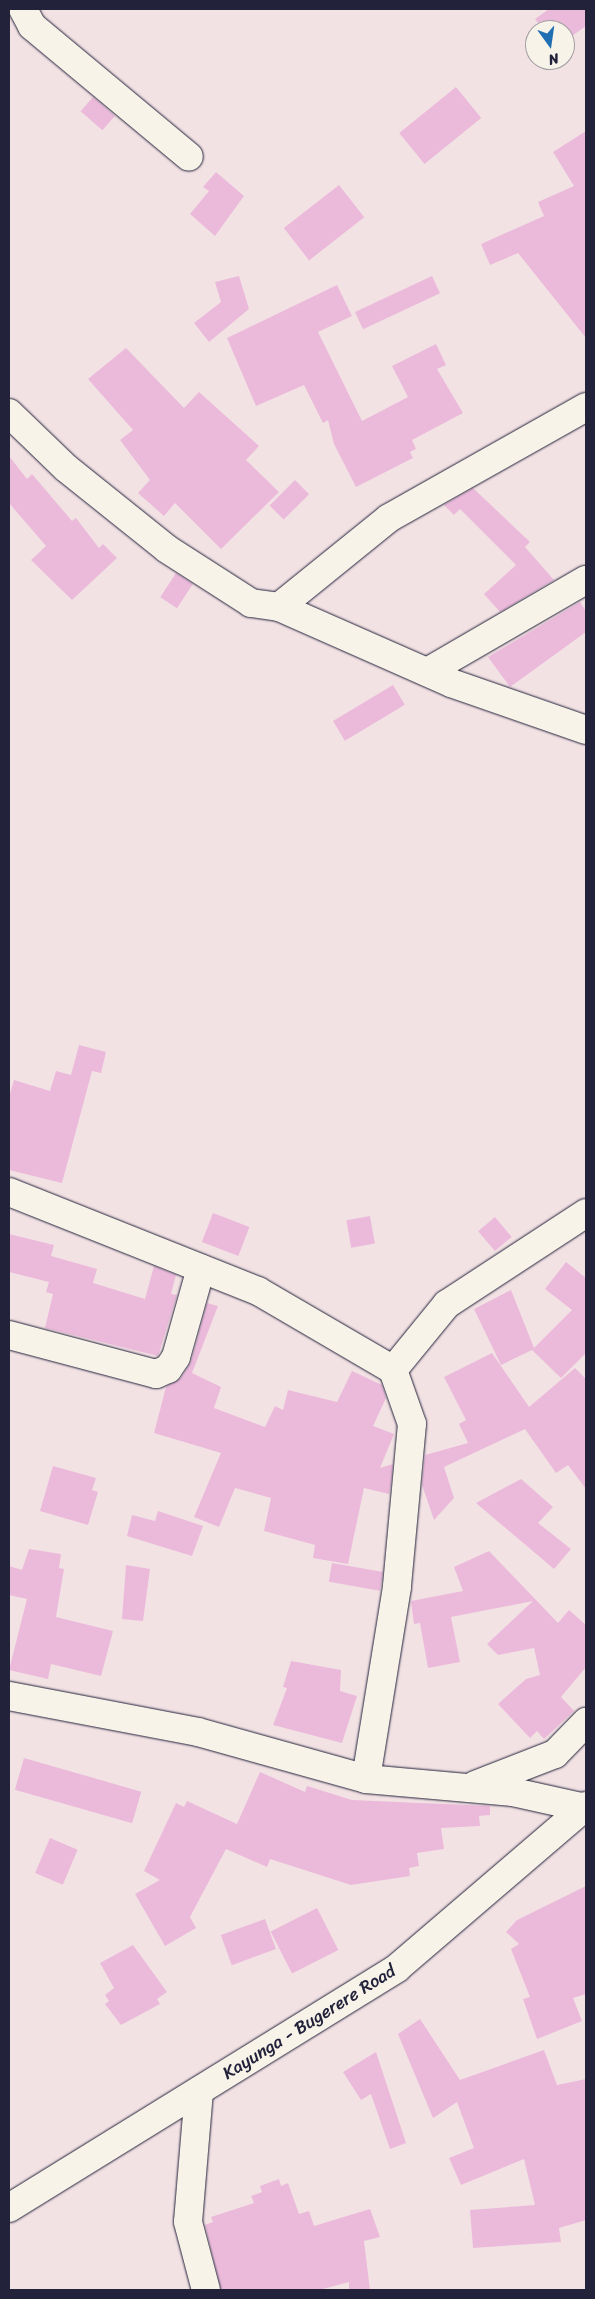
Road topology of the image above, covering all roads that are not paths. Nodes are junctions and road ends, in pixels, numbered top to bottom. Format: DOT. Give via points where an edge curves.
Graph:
graph roads {
  1 [pos="23,9"];
  2 [pos="189,157"];
  3 [pos="586,407"];
  4 [pos="9,413"];
  5 [pos="586,580"];
  6 [pos="280,607"];
  7 [pos="427,672"];
  8 [pos="586,730"];
  9 [pos="9,1192"];
  10 [pos="586,1213"];
  11 [pos="202,1268"];
  12 [pos="9,1335"];
  13 [pos="393,1370"];
  14 [pos="9,1696"];
  15 [pos="586,1722"];
  16 [pos="366,1779"];
  17 [pos="471,1787"];
  18 [pos="585,1807"];
  19 [pos="199,2091"];
  20 [pos="9,2208"];
  21 [pos="206,2290"];
  1 -- 2 [label="street" via="32,26"];
  3 -- 6 [label="street" via="390,518"];
  4 -- 6 [label="street" via="66,468 167,549 251,603"];
  5 -- 7 [label="street"];
  6 -- 7 [label="street"];
  7 -- 8 [label="street"];
  9 -- 11 [label="street"];
  10 -- 13 [label="street" via="447,1304"];
  11 -- 12 [label="street" via="176,1357 168,1368 156,1374"];
  11 -- 13 [label="street" via="258,1291"];
  13 -- 16 [label="street" via="412,1424 397,1587"];
  14 -- 16 [label="street" via="198,1732"];
  15 -- 17 [label="street" via="554,1754"];
  16 -- 17 [label="street"];
  17 -- 18 [label="street"];
  18 -- 19 [label="street, Kayunga - Bugerere Road" via="398,1968"];
  19 -- 20 [label="street, Kayunga - Bugerere Road"];
  19 -- 21 [label="street" via="188,2222"];
}
